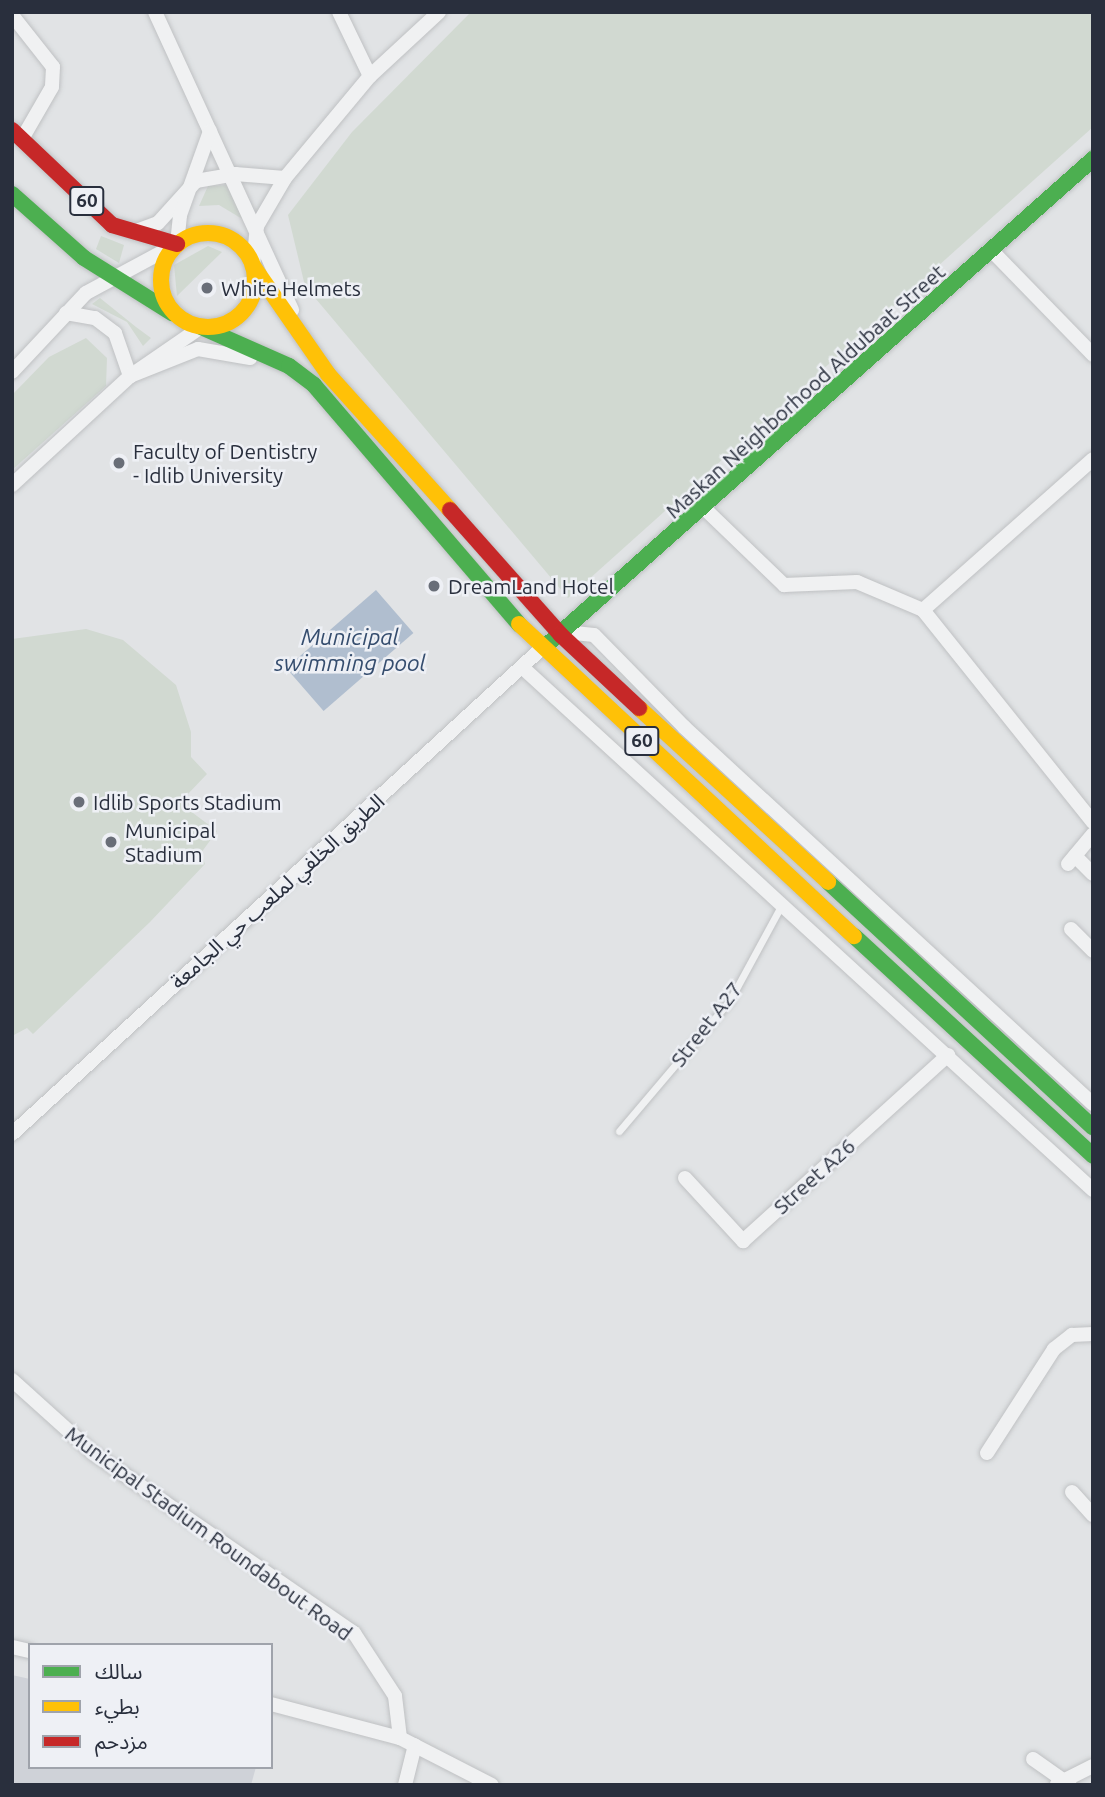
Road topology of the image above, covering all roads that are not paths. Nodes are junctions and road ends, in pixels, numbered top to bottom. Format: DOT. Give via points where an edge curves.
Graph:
graph roads {
  1 [pos="155,12"];
  2 [pos="339,12"];
  3 [pos="439,12"];
  4 [pos="12,15"];
  5 [pos="370,76"];
  6 [pos="210,131"];
  7 [pos="17,135"];
  8 [pos="1093,159"];
  9 [pos="235,174"];
  10 [pos="285,178"];
  11 [pos="196,181"];
  12 [pos="12,194"];
  13 [pos="257,226"];
  14 [pos="135,232"];
  15 [pos="177,244"];
  16 [pos="992,251"];
  17 [pos="84,258"];
  18 [pos="253,265"];
  19 [pos="115,276"];
  20 [pos="86,293"];
  21 [pos="66,313"];
  22 [pos="176,315"];
  23 [pos="201,327"];
  24 [pos="304,337"];
  25 [pos="1093,355"];
  26 [pos="12,372"];
  27 [pos="298,373"];
  28 [pos="130,376"];
  29 [pos="1093,459"];
  30 [pos="12,485"];
  31 [pos="705,509"];
  32 [pos="923,610"];
  33 [pos="563,634"];
  34 [pos="541,649"];
  35 [pos="522,667"];
  36 [pos="1093,822"];
  37 [pos="1093,834"];
  38 [pos="1093,874"];
  39 [pos="780,908"];
  40 [pos="1071,929"];
  41 [pos="1093,951"];
  42 [pos="948,1055"];
  43 [pos="1093,1104"];
  44 [pos="1093,1127"];
  45 [pos="619,1131"];
  46 [pos="12,1134"];
  47 [pos="1093,1156"];
  48 [pos="685,1178"];
  49 [pos="1093,1190"];
  50 [pos="1093,1334"];
  51 [pos="12,1380"];
  52 [pos="987,1453"];
  53 [pos="1072,1492"];
  54 [pos="1093,1515"];
  55 [pos="273,1705"];
  56 [pos="400,1738"];
  57 [pos="415,1745"];
  58 [pos="1033,1759"];
  59 [pos="1093,1766"];
  60 [pos="1063,1783"];
  61 [pos="405,1785"];
  62 [pos="492,1785"];
  1 -- 6 [label="street"];
  2 -- 5 [label="street"];
  3 -- 5 [label="street"];
  4 -- 7 [label="street" via="54,67 52,87"];
  5 -- 10 [label="street"];
  6 -- 9 [label="street"];
  6 -- 11 [label="street"];
  7 -- 14 [label="main road, 60" via="112,225"];
  8 -- 16 [label="main road, Maskan Neighborhood Aldubaat Street"];
  9 -- 10 [label="street"];
  9 -- 11 [label="street"];
  9 -- 13 [label="street"];
  10 -- 13 [label="street"];
  11 -- 14 [label="street" via="158,223"];
  11 -- 15 [label="street" via="180,215"];
  12 -- 17 [label="main road, 60"];
  13 -- 18 [label="street"];
  13 -- 24 [label="street"];
  14 -- 15 [label="main road, 60"];
  15 -- 18 [label="main road" via="202,233 221,235 237,244"];
  15 -- 19 [label="street"];
  15 -- 22 [label="main road" via="160,281"];
  16 -- 25 [label="street"];
  16 -- 31 [label="main road, Maskan Neighborhood Aldubaat Street"];
  17 -- 19 [label="main road, 60"];
  17 -- 20 [label="street" via="92,274"];
  18 -- 23 [label="main road" via="254,292 245,310 220,326"];
  18 -- 24 [label="main road, 60"];
  19 -- 20 [label="street"];
  19 -- 22 [label="main road, 60"];
  20 -- 21 [label="street"];
  21 -- 26 [label="street"];
  21 -- 28 [label="street" via="95,318 114,333"];
  22 -- 23 [label="main road"];
  23 -- 27 [label="main road, 60"];
  23 -- 28 [label="street"];
  24 -- 33 [label="main road, 60" via="328,374"];
  27 -- 28 [label="street" via="198,349"];
  27 -- 34 [label="main road, 60"];
  28 -- 30 [label="street"];
  29 -- 32 [label="street"];
  31 -- 32 [label="street" via="785,585 857,582"];
  31 -- 33 [label="main road, Maskan Neighborhood Aldubaat Street"];
  32 -- 36 [label="street"];
  33 -- 34 [label="main road, Maskan Neighborhood Aldubaat Street"];
  33 -- 43 [label="street" via="594,635 684,727"];
  33 -- 44 [label="main road, 60"];
  34 -- 35 [label="street, الطريق الخلفي لملعب حي الجامعة"];
  34 -- 47 [label="main road, 60"];
  35 -- 39 [label="street"];
  35 -- 46 [label="street, الطريق الخلفي لملعب حي الجامعة"];
  37 -- 38 [label="street" via="1072,860"];
  39 -- 42 [label="street"];
  39 -- 45 [label="lane, Street A27" via="730,1000"];
  40 -- 41 [label="street"];
  42 -- 48 [label="street, Street A26" via="743,1241"];
  42 -- 49 [label="street"];
  50 -- 52 [label="street" via="1072,1335 1054,1349"];
  51 -- 56 [label="street, Municipal Stadium Roundabout Road" via="93,1453 354,1633 395,1696"];
  53 -- 54 [label="street"];
  55 -- 56 [label="street"];
  56 -- 57 [label="street"];
  57 -- 61 [label="street"];
  57 -- 62 [label="street"];
  58 -- 60 [label="street"];
  59 -- 60 [label="street"];
}
